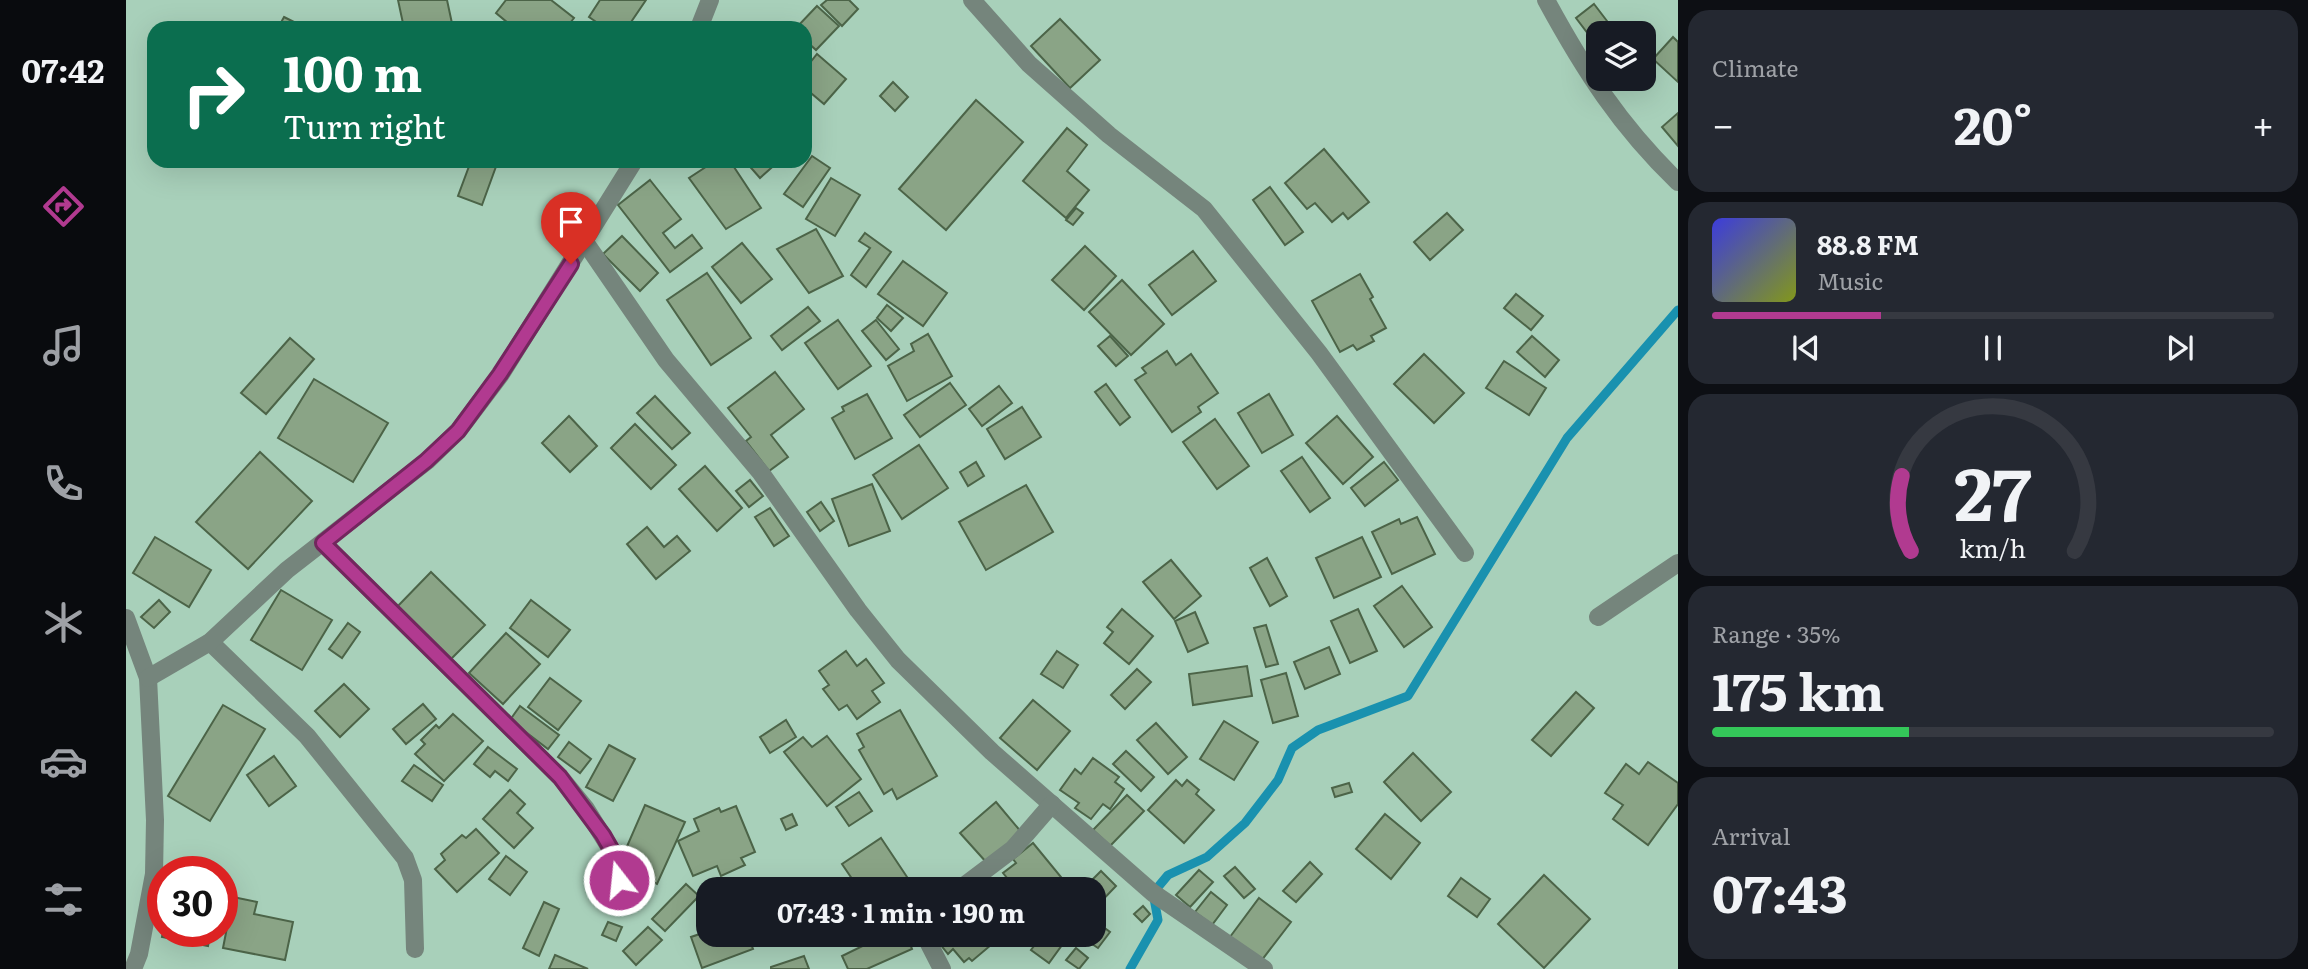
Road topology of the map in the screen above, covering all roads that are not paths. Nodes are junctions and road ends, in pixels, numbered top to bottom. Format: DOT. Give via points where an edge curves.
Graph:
graph roads {
  1 [pos="709,0"];
  2 [pos="972,0"];
  3 [pos="1546,0"];
  4 [pos="702,21"];
  5 [pos="630,168"];
  6 [pos="1678,182"];
  7 [pos="585,242"];
  8 [pos="323,543"];
  9 [pos="1465,553"];
  10 [pos="1678,563"];
  11 [pos="1598,617"];
  12 [pos="126,618"];
  13 [pos="210,642"];
  14 [pos="148,678"];
  15 [pos="1052,804"];
  16 [pos="976,877"];
  17 [pos="624,903"];
  18 [pos="931,947"];
  19 [pos="415,949"];
  20 [pos="133,969"];
  21 [pos="942,969"];
  22 [pos="1264,969"];
  1 -- 4 [label="street"];
  2 -- 9 [label="street" via="1038,72 1204,209 1319,353"];
  3 -- 6 [label="street" via="1614,111"];
  5 -- 7 [label="street"];
  7 -- 8 [label="street" via="458,431"];
  7 -- 15 [label="street" via="666,360 761,473 898,660"];
  8 -- 13 [label="street"];
  8 -- 17 [label="street" via="560,777 615,856"];
  10 -- 11 [label="street"];
  12 -- 14 [label="street"];
  13 -- 14 [label="street"];
  13 -- 19 [label="street" via="307,736 405,858 413,880"];
  14 -- 20 [label="street" via="154,874"];
  15 -- 16 [label="street" via="1013,849"];
  15 -- 22 [label="street" via="1153,893"];
  18 -- 21 [label="street"];
}
